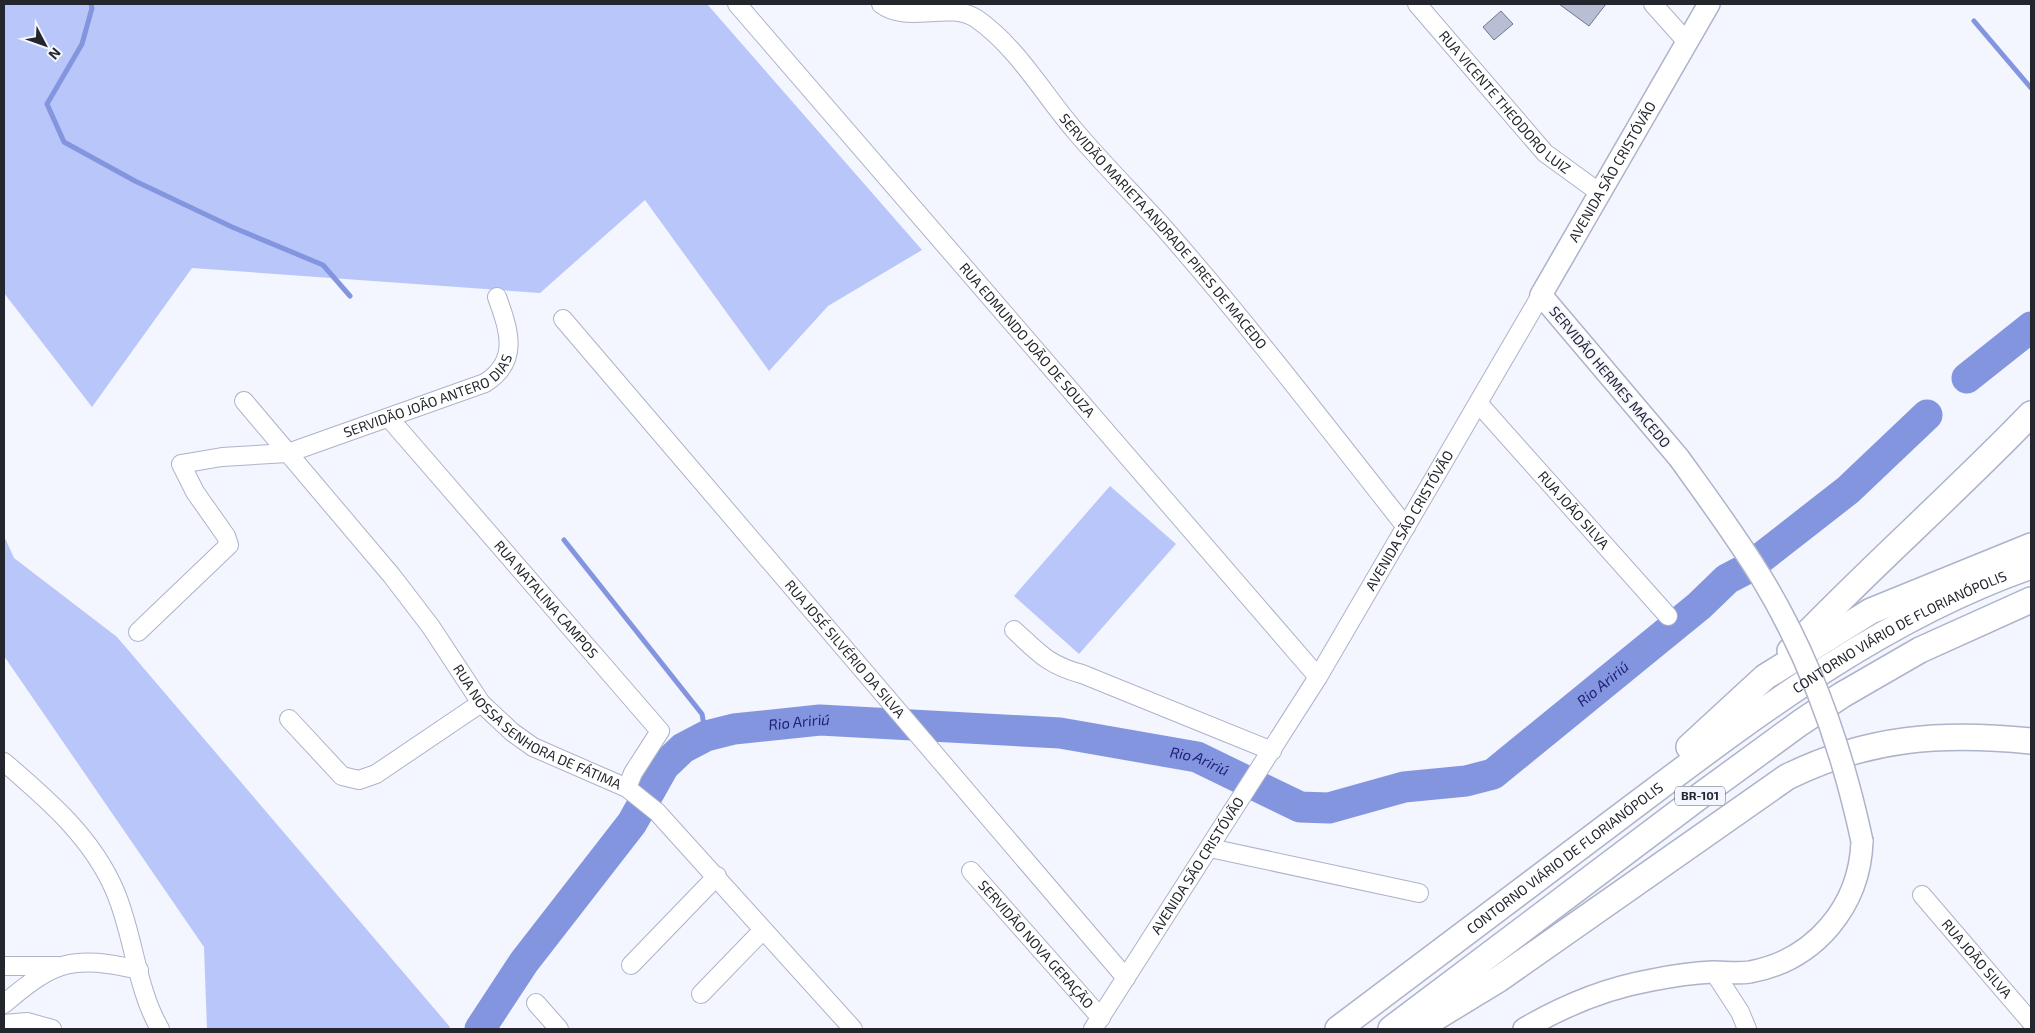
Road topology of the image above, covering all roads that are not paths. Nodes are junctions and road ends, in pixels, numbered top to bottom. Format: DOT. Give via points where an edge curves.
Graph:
graph roads {
  1 [pos="736,4"];
  2 [pos="881,4"];
  3 [pos="1417,4"];
  4 [pos="1653,4"];
  5 [pos="1709,4"];
  6 [pos="1687,42"];
  7 [pos="1600,193"];
  8 [pos="1541,295"];
  9 [pos="497,297"];
  10 [pos="564,319"];
  11 [pos="244,402"];
  12 [pos="1479,404"];
  13 [pos="2031,414"];
  14 [pos="388,418"];
  15 [pos="288,453"];
  16 [pos="1406,527"];
  17 [pos="2031,546"];
  18 [pos="2031,566"];
  19 [pos="2031,600"];
  20 [pos="1668,616"];
  21 [pos="1014,630"];
  22 [pos="138,632"];
  23 [pos="1318,677"];
  24 [pos="1765,677"];
  25 [pos="481,703"];
  26 [pos="289,719"];
  27 [pos="2031,741"];
  28 [pos="1272,751"];
  29 [pos="4,762"];
  30 [pos="631,791"];
  31 [pos="1584,843"];
  32 [pos="1210,848"];
  33 [pos="971,871"];
  34 [pos="717,876"];
  35 [pos="1419,893"];
  36 [pos="1922,895"];
  37 [pos="763,930"];
  38 [pos="631,965"];
  39 [pos="4,966"];
  40 [pos="58,966"];
  41 [pos="139,970"];
  42 [pos="1714,972"];
  43 [pos="1126,978"];
  44 [pos="701,994"];
  45 [pos="536,1003"];
  46 [pos="4,1004"];
  47 [pos="2031,1022"];
  48 [pos="1097,1023"];
  49 [pos="4,1024"];
  50 [pos="52,1029"];
  51 [pos="160,1029"];
  52 [pos="559,1029"];
  53 [pos="853,1029"];
  54 [pos="1338,1029"];
  55 [pos="1392,1029"];
  56 [pos="1417,1029"];
  57 [pos="1524,1029"];
  58 [pos="1747,1029"];
  1 -- 23 [label="street, RUA EDMUNDO JOÃO DE SOUZA"];
  2 -- 16 [label="street, SERVIDÃO MARIETA ANDRADE PIRES DE MACEDO" via="898,11 957,11 968,14 1000,40 1076,132 1244,322"];
  3 -- 7 [label="street, RUA VICENTE THEODORO LUIZ" via="1546,153"];
  4 -- 6 [label="street"];
  5 -- 6 [label="main road, AVENIDA SÃO CRISTÓVÃO"];
  6 -- 7 [label="main road, AVENIDA SÃO CRISTÓVÃO"];
  7 -- 8 [label="main road, AVENIDA SÃO CRISTÓVÃO"];
  8 -- 12 [label="street, AVENIDA SÃO CRISTÓVÃO"];
  8 -- 42 [label="main road, SERVIDÃO HERMES MACEDO, bridge" via="1679,458 1744,550 1800,649 1828,716 1843,763 1862,842 1861,860 1852,891 1840,914 1824,933 1797,955 1748,972"];
  9 -- 14 [label="street, SERVIDÃO JOÃO ANTERO DIAS" via="508,336 508,359 503,368 485,382"];
  10 -- 43 [label="street, RUA JOSÉ SILVÉRIO DA SILVA"];
  11 -- 15 [label="street, RUA NOSSA SENHORA DE FÁTIMA"];
  12 -- 16 [label="street, AVENIDA SÃO CRISTÓVÃO"];
  12 -- 20 [label="street, RUA JOÃO SILVA"];
  13 -- 24 [label="highway" via="1988,460 1850,588"];
  14 -- 15 [label="street, SERVIDÃO JOÃO ANTERO DIAS"];
  14 -- 30 [label="street, RUA NATALINA CAMPOS" via="660,731 633,773"];
  15 -- 22 [label="street, SERVIDÃO JOÃO ANTERO DIAS" via="222,457 181,464 229,545"];
  15 -- 25 [label="street, RUA NOSSA SENHORA DE FÁTIMA" via="431,627"];
  16 -- 23 [label="street, AVENIDA SÃO CRISTÓVÃO"];
  17 -- 24 [label="highway, BR-101" via="1871,611"];
  18 -- 31 [label="highway, CONTORNO VIÁRIO DE FLORIANÓPOLIS / BR-101" via="1944,602 1824,669 1741,725"];
  19 -- 55 [label="highway, CONTORNO VIÁRIO DE FLORIANÓPOLIS / BR-101" via="1920,650 1800,723"];
  21 -- 28 [label="street" via="1047,661 1061,668"];
  23 -- 28 [label="street, AVENIDA SÃO CRISTÓVÃO"];
  24 -- 31 [label="highway, BR-101"];
  25 -- 26 [label="street" via="376,774 359,780 342,776"];
  25 -- 30 [label="street, RUA NOSSA SENHORA DE FÁTIMA" via="512,732 533,746"];
  27 -- 56 [label="highway" via="1902,740 1820,761 1788,778 1499,979"];
  28 -- 32 [label="street, AVENIDA SÃO CRISTÓVÃO"];
  29 -- 41 [label="street" via="54,804 96,854 116,892"];
  30 -- 34 [label="street, RUA NOSSA SENHORA DE FÁTIMA" via="657,812"];
  31 -- 54 [label="highway, CONTORNO VIÁRIO DE FLORIANÓPOLIS / BR-101"];
  32 -- 35 [label="street"];
  32 -- 43 [label="street, AVENIDA SÃO CRISTÓVÃO"];
  33 -- 48 [label="street, SERVIDÃO NOVA GERAÇÃO"];
  34 -- 37 [label="street, RUA NOSSA SENHORA DE FÁTIMA"];
  34 -- 38 [label="street"];
  36 -- 47 [label="street, RUA JOÃO SILVA"];
  37 -- 44 [label="street"];
  37 -- 53 [label="street, RUA NOSSA SENHORA DE FÁTIMA"];
  39 -- 40 [label="street"];
  40 -- 41 [label="street" via="86,961"];
  40 -- 46 [label="street" via="25,986"];
  41 -- 51 [label="street"];
  42 -- 57 [label="main road" via="1681,975 1617,989"];
  42 -- 58 [label="street" via="1736,1005"];
  43 -- 48 [label="street, AVENIDA SÃO CRISTÓVÃO"];
  45 -- 52 [label="street"];
  49 -- 50 [label="street" via="27,1022"];
}
